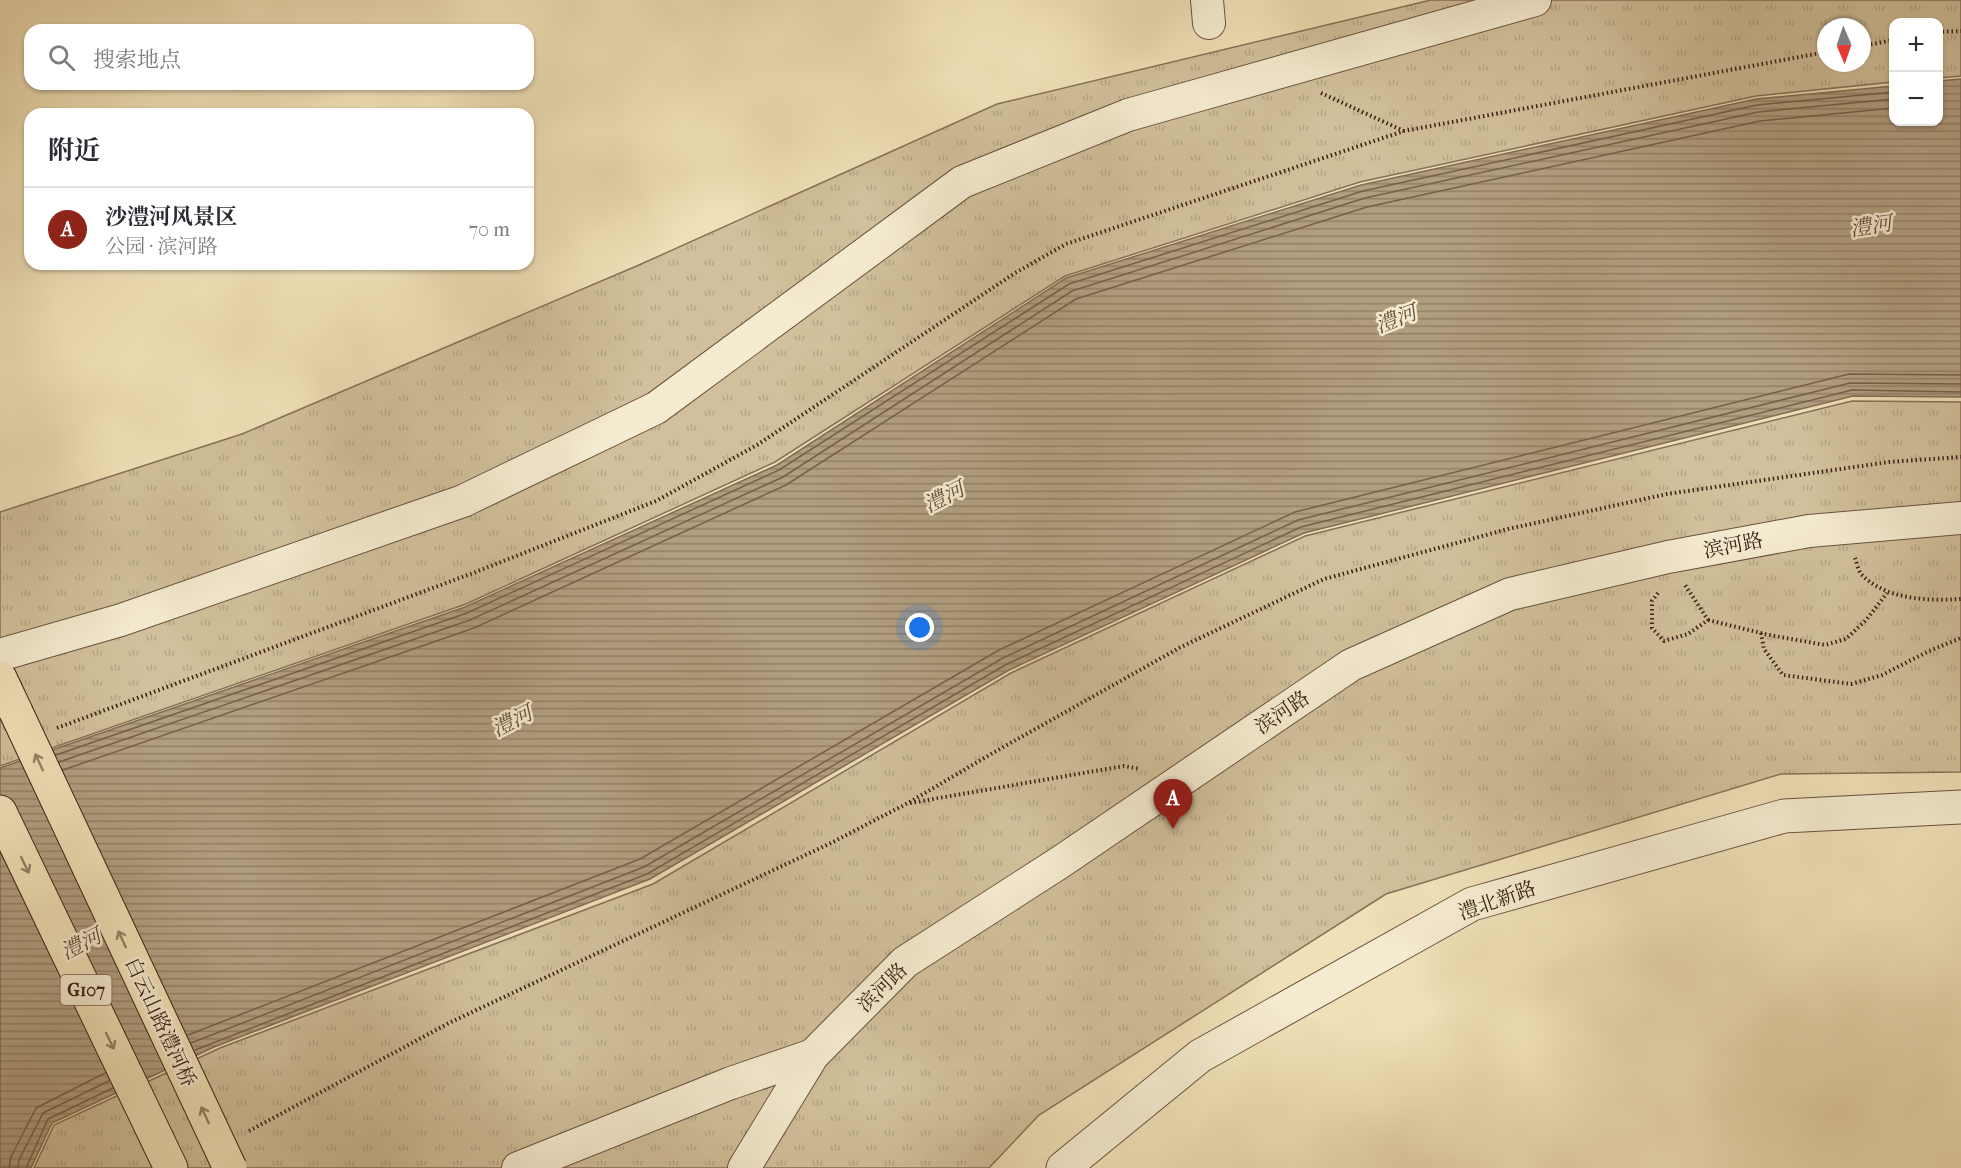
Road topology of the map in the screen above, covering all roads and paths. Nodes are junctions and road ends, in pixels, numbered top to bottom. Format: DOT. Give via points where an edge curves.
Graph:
graph roads {
  1 [pos="1534,0"];
  2 [pos="1961,31"];
  3 [pos="1943,32"];
  4 [pos="1889,41"];
  5 [pos="1871,44"];
  6 [pos="1817,54"];
  7 [pos="1276,73"];
  8 [pos="1404,131"];
  9 [pos="1961,457"];
  10 [pos="1961,518"];
  11 [pos="1847,528"];
  12 [pos="1671,566"];
  13 [pos="1887,593"];
  14 [pos="1961,599"];
  15 [pos="1708,620"];
  16 [pos="1761,633"];
  17 [pos="1961,638"];
  18 [pos="0,655"];
  19 [pos="0,678"];
  20 [pos="52,730"];
  21 [pos="1188,776"];
  22 [pos="908,803"];
  23 [pos="1961,807"];
  24 [pos="0,813"];
  25 [pos="813,1056"];
  26 [pos="246,1133"];
  27 [pos="171,1168"];
  28 [pos="230,1168"];
  29 [pos="518,1168"];
  30 [pos="744,1168"];
  31 [pos="1064,1168"];
  1 -- 7 [label="street"];
  2 -- 3 [label="path"];
  4 -- 5 [label="path"];
  6 -- 8 [label="path"];
  7 -- 8 [label="path"];
  7 -- 18 [label="street" via="1128,115 962,182 656,408 463,501 121,620"];
  8 -- 20 [label="path" via="1066,244 1015,273 756,445 656,501"];
  9 -- 22 [label="path" via="1889,462 1667,494 1508,529 1324,579 1179,648"];
  10 -- 11 [label="street, 滨河路"];
  11 -- 12 [label="street, 滨河路" via="1809,531"];
  11 -- 13 [label="path" via="1860,574"];
  12 -- 15 [label="path"];
  12 -- 15 [label="path" via="1652,601 1652,628 1664,641 1688,634"];
  12 -- 21 [label="street, 滨河路" via="1510,594 1351,665"];
  13 -- 14 [label="path"];
  13 -- 16 [label="path" via="1868,619 1846,639 1825,645"];
  15 -- 16 [label="path"];
  16 -- 17 [label="path" via="1764,648 1783,675 1851,684 1882,675"];
  28 -- 19 [label="highway, 白云山路澧河桥 / G107, one-way, bridge"];
  21 -- 22 [label="path" via="1124,766"];
  21 -- 25 [label="street, 滨河路" via="905,962"];
  22 -- 26 [label="path" via="449,1023"];
  23 -- 31 [label="street, 澧北新路" via="1784,816 1472,904 1200,1056"];
  24 -- 27 [label="highway, G107, one-way"];
  25 -- 29 [label="street" via="731,1083"];
  25 -- 30 [label="street, 滨河路"];
}
